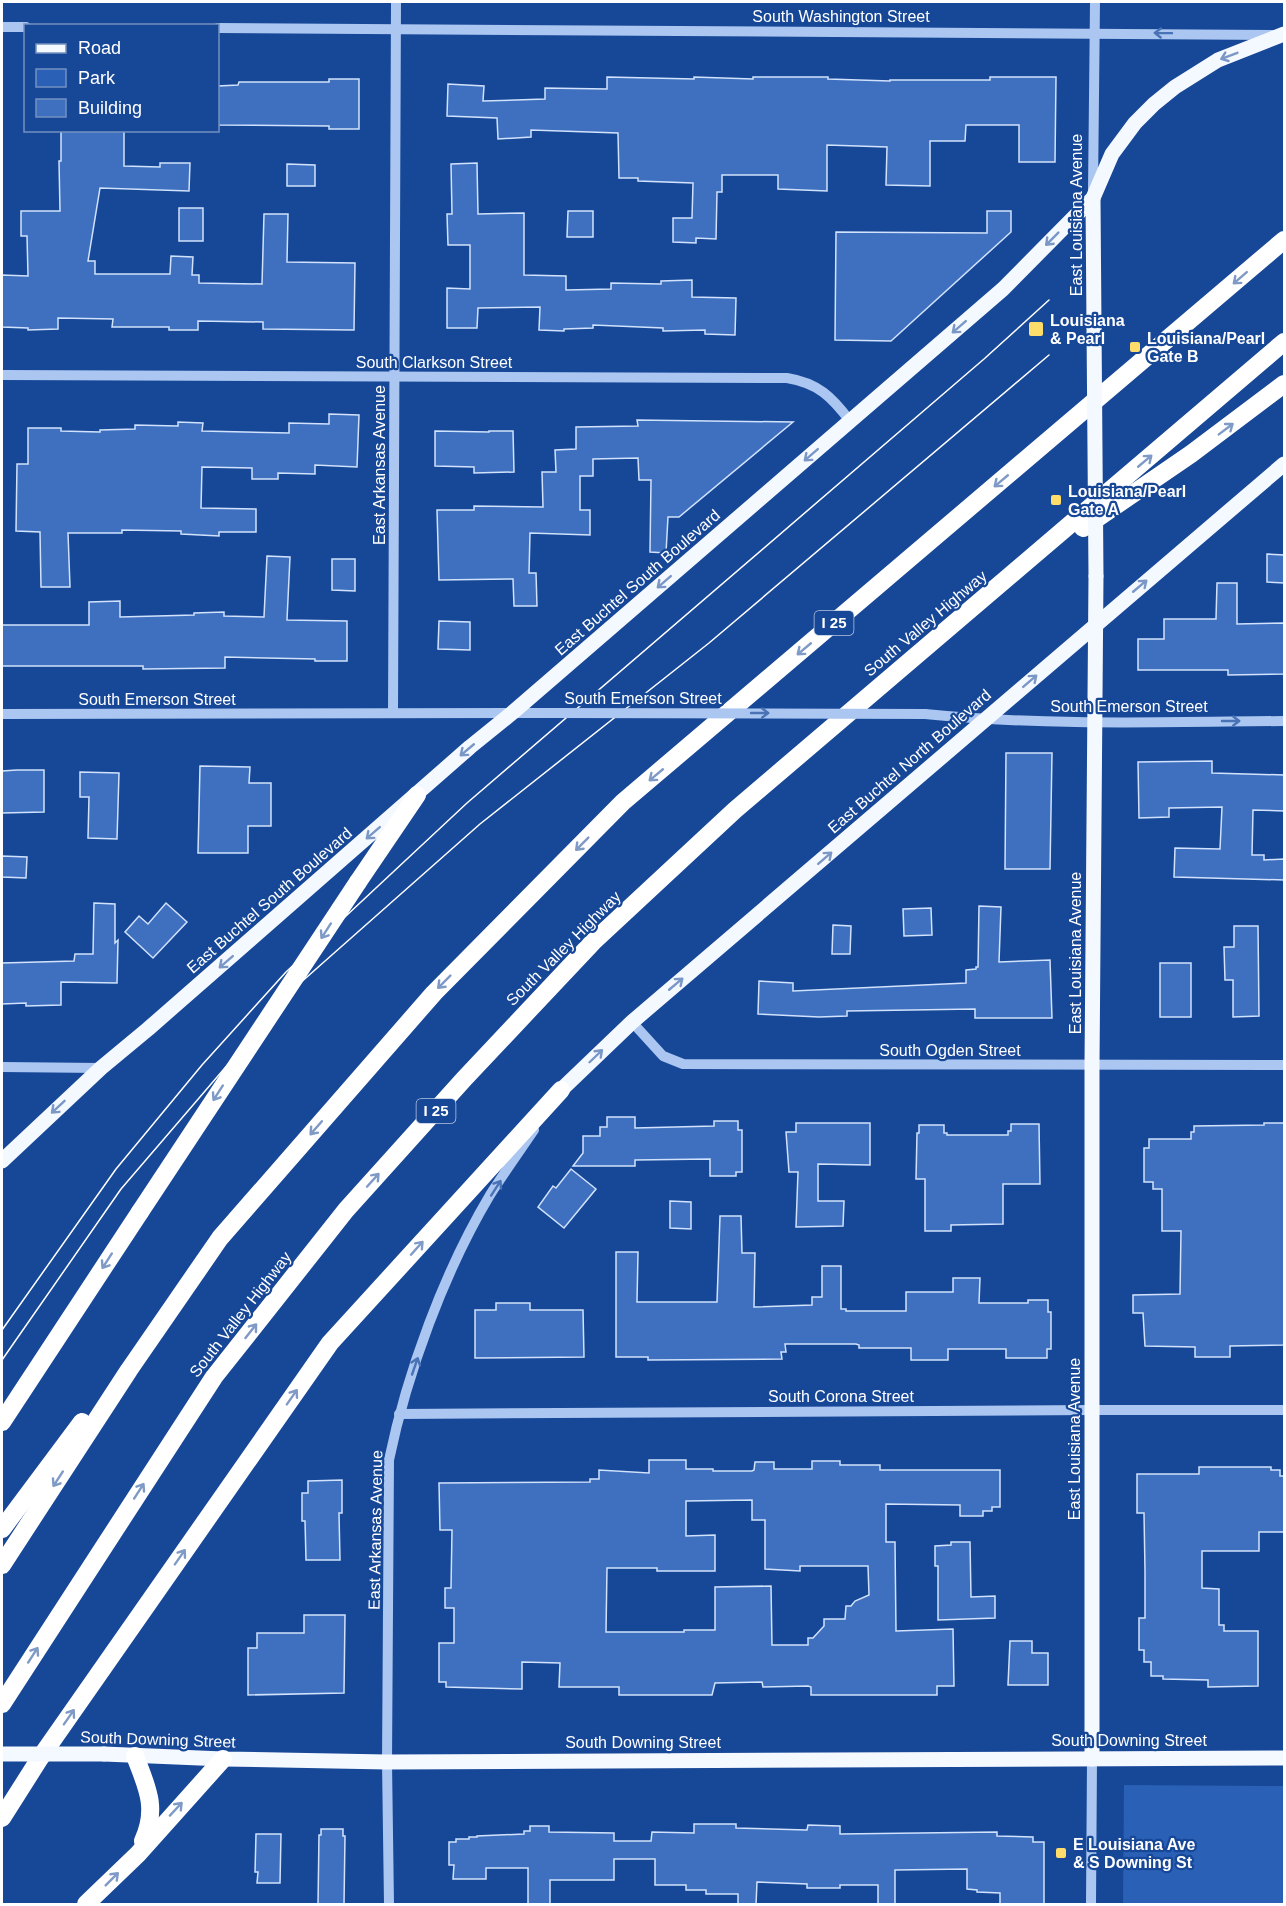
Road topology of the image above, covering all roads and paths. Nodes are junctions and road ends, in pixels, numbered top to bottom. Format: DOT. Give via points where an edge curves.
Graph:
graph roads {
  1 [pos="396,2"];
  2 [pos="1095,2"];
  3 [pos="2,27"];
  4 [pos="24,27"];
  5 [pos="219,28"];
  6 [pos="396,29"];
  7 [pos="1095,33"];
  8 [pos="1284,34"];
  9 [pos="1093,198"];
  10 [pos="1284,240"];
  11 [pos="1284,342"];
  12 [pos="2,375"];
  13 [pos="394,377"];
  14 [pos="1284,384"];
  15 [pos="850,421"];
  16 [pos="1284,464"];
  17 [pos="972,608"];
  18 [pos="1096,624"];
  19 [pos="393,713"];
  20 [pos="512,713"];
  21 [pos="2,714"];
  22 [pos="985,719"];
  23 [pos="1284,721"];
  24 [pos="1095,722"];
  25 [pos="417,795"];
  26 [pos="632,1022"];
  27 [pos="1092,1065"];
  28 [pos="1284,1065"];
  29 [pos="2,1067"];
  30 [pos="101,1068"];
  31 [pos="561,1090"];
  32 [pos="2,1161"];
  33 [pos="220,1238"];
  34 [pos="1092,1410"];
  35 [pos="1284,1410"];
  36 [pos="399,1414"];
  37 [pos="2,1422"];
  38 [pos="2,1529"];
  39 [pos="2,1565"];
  40 [pos="2,1704"];
  41 [pos="2,1754"];
  42 [pos="135,1756"];
  43 [pos="1284,1758"];
  44 [pos="223,1759"];
  45 [pos="1092,1759"];
  46 [pos="387,1761"];
  47 [pos="2,1818"];
  48 [pos="138,1854"];
  49 [pos="86,1905"];
  50 [pos="389,1905"];
  51 [pos="1091,1905"];
  1 -- 6 [label="street, East Arkansas Avenue"];
  2 -- 7 [label="street, East Louisiana Avenue"];
  3 -- 4 [label="street"];
  5 -- 6 [label="street, South Washington Street"];
  6 -- 7 [label="street, South Washington Street"];
  6 -- 13 [label="street, East Arkansas Avenue"];
  8 -- 7 [label="street, South Washington Street, one-way"];
  7 -- 9 [label="street, East Louisiana Avenue"];
  8 -- 9 [label="main road, East Buchtel South Boulevard, one-way" via="1218,60 1154,104 1134,123 1112,154"];
  9 -- 15 [label="main road, East Buchtel South Boulevard, one-way" via="1003,289"];
  9 -- 18 [label="main road, East Louisiana Avenue, bridge"];
  10 -- 33 [label="highway, I 25, one-way" via="623,802 434,993"];
  17 -- 11 [label="highway, South Valley Highway / I 25, one-way"];
  12 -- 13 [label="street, South Clarkson Street"];
  13 -- 15 [label="street, South Clarkson Street" via="787,378 818,388"];
  13 -- 19 [label="street, East Arkansas Avenue"];
  17 -- 14 [label="highway, one-way"];
  15 -- 20 [label="main road, East Buchtel South Boulevard, one-way"];
  18 -- 16 [label="main road, East Buchtel North Boulevard, one-way"];
  40 -- 17 [label="highway, South Valley Highway / I 25, one-way" via="214,1377 346,1210 593,942 735,810"];
  22 -- 18 [label="main road, East Buchtel North Boulevard, one-way"];
  18 -- 24 [label="main road, East Louisiana Avenue"];
  19 -- 20 [label="street, South Emerson Street"];
  19 -- 21 [label="street, South Emerson Street"];
  20 -- 22 [label="street, South Emerson Street, one-way, bridge" via="925,714"];
  20 -- 25 [label="main road, East Buchtel South Boulevard, one-way"];
  22 -- 24 [label="street, South Emerson Street"];
  26 -- 22 [label="main road, East Buchtel North Boulevard, one-way"];
  24 -- 23 [label="street, South Emerson Street, one-way"];
  24 -- 27 [label="main road, East Louisiana Avenue"];
  25 -- 30 [label="main road, East Buchtel South Boulevard, one-way"];
  25 -- 37 [label="highway, one-way, bridge"];
  26 -- 27 [label="street, South Ogden Street" via="663,1056 683,1064"];
  31 -- 26 [label="main road, East Buchtel North Boulevard, one-way"];
  27 -- 28 [label="street, South Ogden Street"];
  27 -- 34 [label="main road, East Louisiana Avenue"];
  29 -- 30 [label="street"];
  30 -- 32 [label="main road, East Buchtel South Boulevard, one-way"];
  36 -- 31 [label="street, East Arkansas Avenue, one-way" via="432,1317 467,1238 490,1195"];
  47 -- 31 [label="highway, one-way" via="46,1748 330,1343"];
  33 -- 38 [label="highway"];
  33 -- 39 [label="highway, I 25, one-way"];
  34 -- 35 [label="street, South Corona Street"];
  34 -- 36 [label="street, South Corona Street"];
  34 -- 45 [label="main road, East Louisiana Avenue"];
  36 -- 46 [label="street, East Arkansas Avenue" via="389,1460"];
  41 -- 42 [label="main road, South Downing Street, bridge"];
  42 -- 44 [label="main road, South Downing Street"];
  42 -- 48 [label="highway" via="149,1792 151,1810"];
  43 -- 45 [label="main road, South Downing Street"];
  44 -- 46 [label="main road, South Downing Street"];
  48 -- 44 [label="highway, one-way"];
  45 -- 46 [label="main road, South Downing Street"];
  45 -- 51 [label="street, East Louisiana Avenue"];
  46 -- 50 [label="street, East Arkansas Avenue"];
  49 -- 48 [label="highway, one-way"];
}
